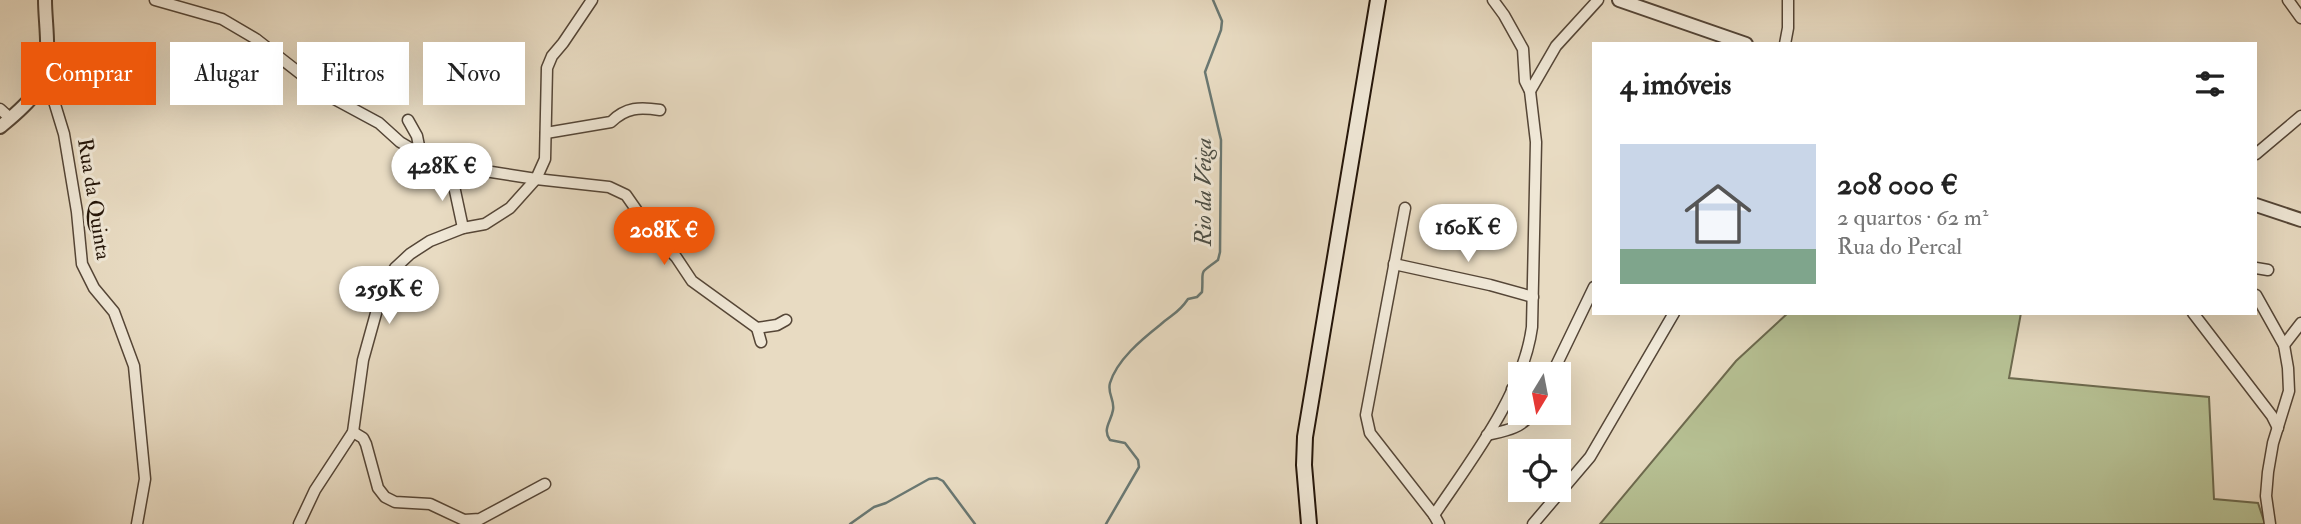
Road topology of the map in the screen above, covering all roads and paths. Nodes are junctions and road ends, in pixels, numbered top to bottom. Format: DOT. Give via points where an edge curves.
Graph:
graph roads {
  1 [pos="45,0"];
  2 [pos="155,0"];
  3 [pos="592,0"];
  4 [pos="1378,0"];
  5 [pos="1493,0"];
  6 [pos="1598,0"];
  7 [pos="1619,0"];
  8 [pos="1788,0"];
  9 [pos="2288,0"];
  10 [pos="2301,18"];
  11 [pos="46,42"];
  12 [pos="1740,42"];
  13 [pos="1785,42"];
  14 [pos="1530,91"];
  15 [pos="24,105"];
  16 [pos="54,105"];
  17 [pos="0,109"];
  18 [pos="660,110"];
  19 [pos="2301,116"];
  20 [pos="408,120"];
  21 [pos="5,123"];
  22 [pos="546,133"];
  23 [pos="2257,153"];
  24 [pos="421,156"];
  25 [pos="451,172"];
  26 [pos="536,179"];
  27 [pos="2257,205"];
  28 [pos="1405,208"];
  29 [pos="2301,220"];
  30 [pos="463,228"];
  31 [pos="1394,264"];
  32 [pos="2257,268"];
  33 [pos="2268,270"];
  34 [pos="1592,291"];
  35 [pos="1533,297"];
  36 [pos="2257,297"];
  37 [pos="1673,315"];
  38 [pos="2195,315"];
  39 [pos="786,320"];
  40 [pos="2301,323"];
  41 [pos="757,328"];
  42 [pos="761,342"];
  43 [pos="2284,345"];
  44 [pos="1523,362"];
  45 [pos="1558,362"];
  46 [pos="1508,396"];
  47 [pos="1520,425"];
  48 [pos="2278,428"];
  49 [pos="353,432"];
  50 [pos="1487,435"];
  51 [pos="545,484"];
  52 [pos="1437,520"];
  53 [pos="137,524"];
  54 [pos="299,524"];
  55 [pos="1309,524"];
  56 [pos="1534,524"];
  57 [pos="2270,524"];
  1 -- 11 [label="street"];
  2 -- 24 [label="street" via="222,19 256,38 329,96 379,123"];
  3 -- 22 [label="street" via="547,68"];
  4 -- 55 [label="main road" via="1305,437"];
  5 -- 14 [label="street" via="1523,49"];
  6 -- 14 [label="street" via="1556,46"];
  7 -- 12 [label="street"];
  8 -- 13 [label="street"];
  9 -- 10 [label="street"];
  14 -- 35 [label="street" via="1537,169"];
  15 -- 21 [label="street"];
  16 -- 53 [label="street, Rua da Quinta" via="64,134 82,264 114,312 134,366 145,479"];
  17 -- 21 [label="street"];
  18 -- 22 [label="street" via="631,108 611,122"];
  19 -- 23 [label="street"];
  20 -- 24 [label="street"];
  22 -- 26 [label="street" via="545,159"];
  24 -- 25 [label="street"];
  25 -- 26 [label="street" via="485,171"];
  25 -- 30 [label="street"];
  26 -- 30 [label="street" via="510,208 485,224"];
  26 -- 41 [label="street" via="609,187 626,195 692,281"];
  27 -- 29 [label="street"];
  28 -- 31 [label="street"];
  30 -- 49 [label="street" via="410,254 383,288 363,360"];
  31 -- 35 [label="street"];
  31 -- 52 [label="street" via="1366,415 1370,433"];
  32 -- 33 [label="street"];
  34 -- 45 [label="street"];
  35 -- 44 [label="street" via="1530,346"];
  36 -- 43 [label="street"];
  37 -- 56 [label="street" via="1590,457"];
  38 -- 48 [label="street"];
  39 -- 41 [label="street"];
  40 -- 43 [label="street"];
  41 -- 42 [label="street"];
  43 -- 48 [label="street" via="2289,391"];
  46 -- 50 [label="street"];
  47 -- 50 [label="street"];
  48 -- 57 [label="street" via="2268,472"];
  49 -- 51 [label="street" via="366,444 378,488 395,502 430,504 471,521"];
  49 -- 54 [label="street"];
  50 -- 52 [label="street"];
}
